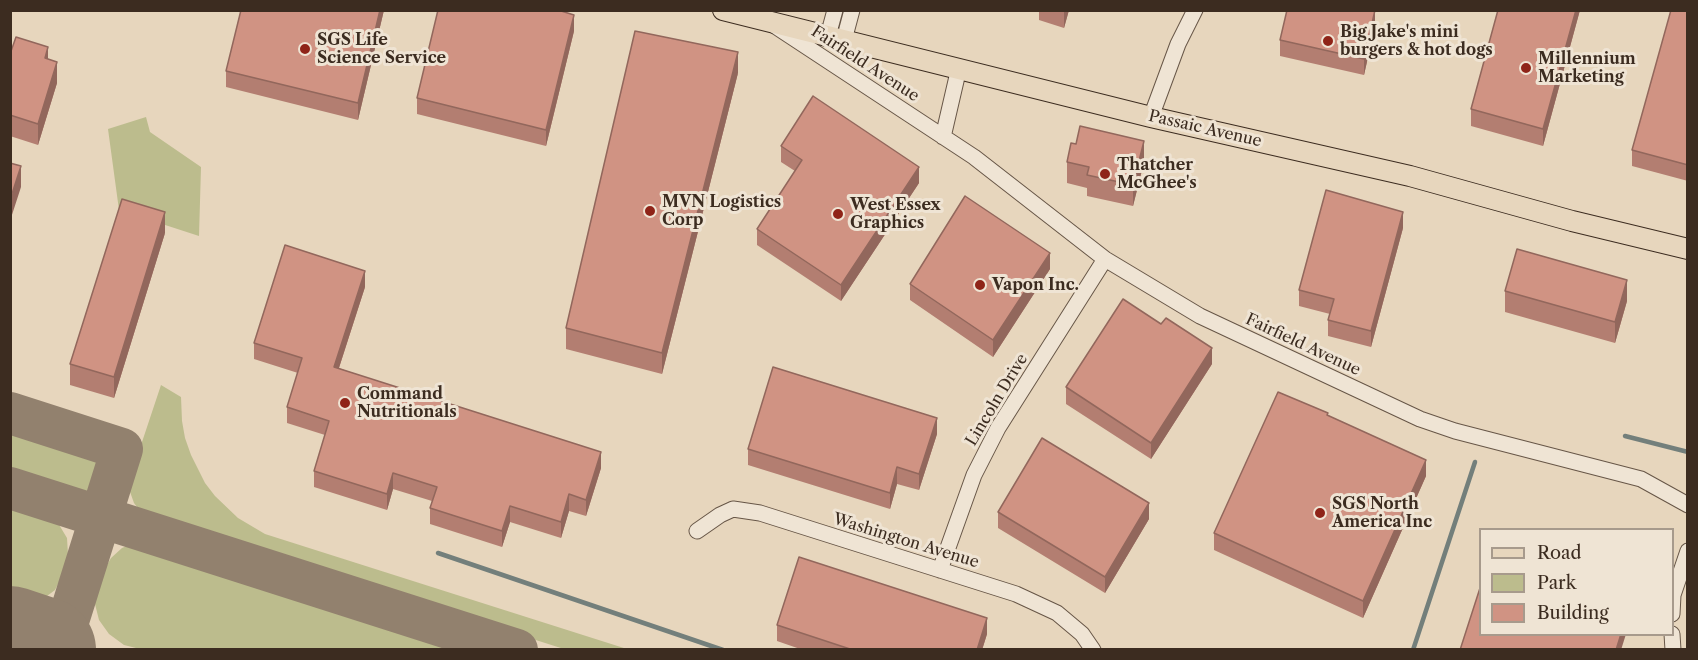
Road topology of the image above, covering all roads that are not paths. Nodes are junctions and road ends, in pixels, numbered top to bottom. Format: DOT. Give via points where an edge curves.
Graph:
graph roads {
  1 [pos="723,10"];
  2 [pos="835,10"];
  3 [pos="852,10"];
  4 [pos="1195,10"];
  5 [pos="767,21"];
  6 [pos="836,38"];
  7 [pos="959,68"];
  8 [pos="1151,117"];
  9 [pos="943,137"];
  10 [pos="1688,249"];
  11 [pos="1105,259"];
  12 [pos="1688,505"];
  13 [pos="697,531"];
  14 [pos="1688,551"];
  15 [pos="940,570"];
  16 [pos="1674,592"];
  17 [pos="1093,650"];
  1 -- 5 [label="main road, Passaic Avenue"];
  2 -- 6 [label="street"];
  3 -- 6 [label="street"];
  4 -- 8 [label="street"];
  5 -- 6 [label="main road, Passaic Avenue"];
  5 -- 9 [label="street, Fairfield Avenue"];
  6 -- 7 [label="main road, Passaic Avenue"];
  7 -- 8 [label="main road, Passaic Avenue"];
  7 -- 9 [label="street"];
  8 -- 10 [label="main road, Passaic Avenue" via="1410,176"];
  9 -- 11 [label="street, Fairfield Avenue"];
  11 -- 12 [label="street, Fairfield Avenue" via="1200,316 1420,419 1641,479"];
  11 -- 15 [label="street, Lincoln Drive" via="998,428 974,475"];
  13 -- 15 [label="street, Washington Avenue" via="734,509 760,513"];
  14 -- 16 [label="street"];
  15 -- 17 [label="street, Washington Avenue" via="1016,594 1057,613 1082,634"];
}
